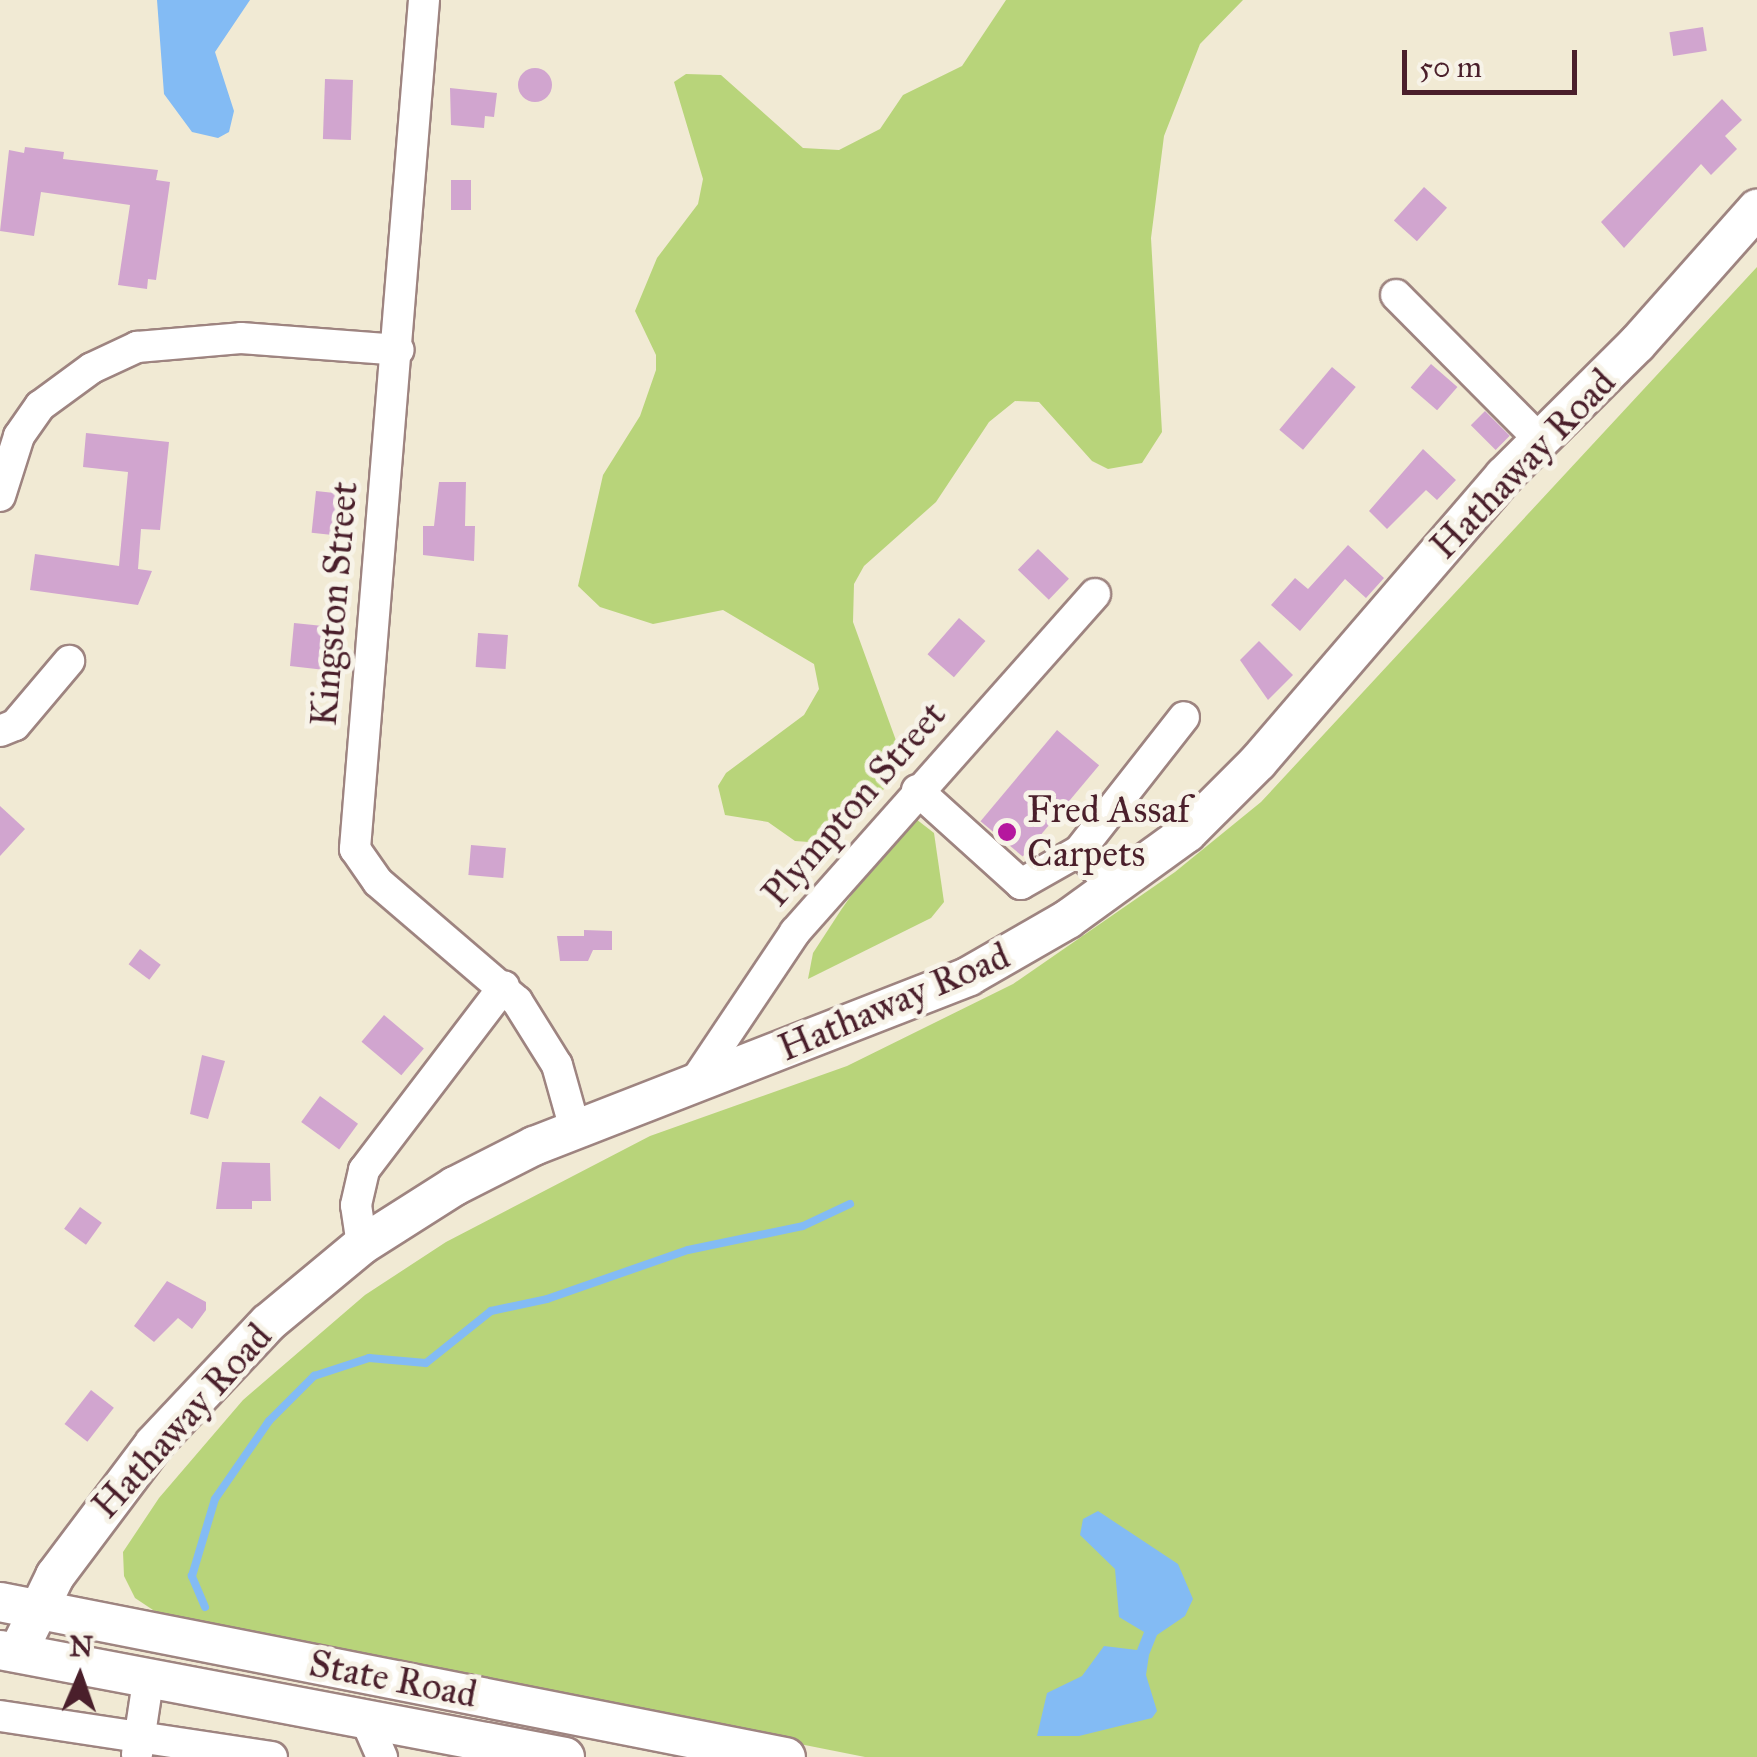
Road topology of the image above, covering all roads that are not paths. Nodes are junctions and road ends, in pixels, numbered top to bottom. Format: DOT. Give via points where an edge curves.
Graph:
graph roads {
  1 [pos="424,0"];
  2 [pos="1757,209"];
  3 [pos="1396,295"];
  4 [pos="400,350"];
  5 [pos="1540,438"];
  6 [pos="0,496"];
  7 [pos="1095,594"];
  8 [pos="69,660"];
  9 [pos="1184,717"];
  10 [pos="0,731"];
  11 [pos="918,790"];
  12 [pos="1078,851"];
  13 [pos="1114,888"];
  14 [pos="504,986"];
  15 [pos="694,1083"];
  16 [pos="575,1129"];
  17 [pos="362,1245"];
  18 [pos="0,1602"];
  19 [pos="38,1609"];
  20 [pos="6,1655"];
  21 [pos="149,1675"];
  22 [pos="0,1716"];
  23 [pos="364,1716"];
  24 [pos="138,1748"];
  25 [pos="475,1748"];
  26 [pos="272,1757"];
  27 [pos="382,1757"];
  28 [pos="565,1757"];
  29 [pos="786,1757"];
  1 -- 4 [label="street, Kingston Street"];
  2 -- 5 [label="main road, Hathaway Road" via="1637,344"];
  3 -- 5 [label="street"];
  4 -- 6 [label="street" via="207,338 137,348 55,393 19,436"];
  4 -- 14 [label="street, Kingston Street" via="356,849 386,890"];
  5 -- 13 [label="main road, Hathaway Road" via="1221,802"];
  7 -- 11 [label="street, Plympton Street"];
  8 -- 10 [label="street" via="16,725"];
  9 -- 12 [label="street"];
  11 -- 12 [label="street" via="1021,884"];
  11 -- 15 [label="street, Plympton Street" via="763,972"];
  12 -- 13 [label="street"];
  13 -- 15 [label="main road, Hathaway Road" via="970,976"];
  14 -- 16 [label="street, Kingston Street" via="557,1064"];
  14 -- 17 [label="street" via="364,1170 356,1205"];
  15 -- 16 [label="main road, Hathaway Road"];
  16 -- 17 [label="main road, Hathaway Road" via="455,1186"];
  17 -- 19 [label="main road, Hathaway Road" via="268,1323 182,1412 91,1524"];
  18 -- 19 [label="main road, State Road"];
  19 -- 20 [label="main road, Hathaway Road"];
  19 -- 29 [label="main road, State Road"];
  20 -- 21 [label="main road, State Road"];
  21 -- 23 [label="main road, State Road"];
  21 -- 24 [label="street"];
  22 -- 24 [label="street"];
  23 -- 25 [label="main road, State Road"];
  23 -- 27 [label="street"];
  24 -- 26 [label="street"];
  25 -- 28 [label="main road, State Road"];
}
